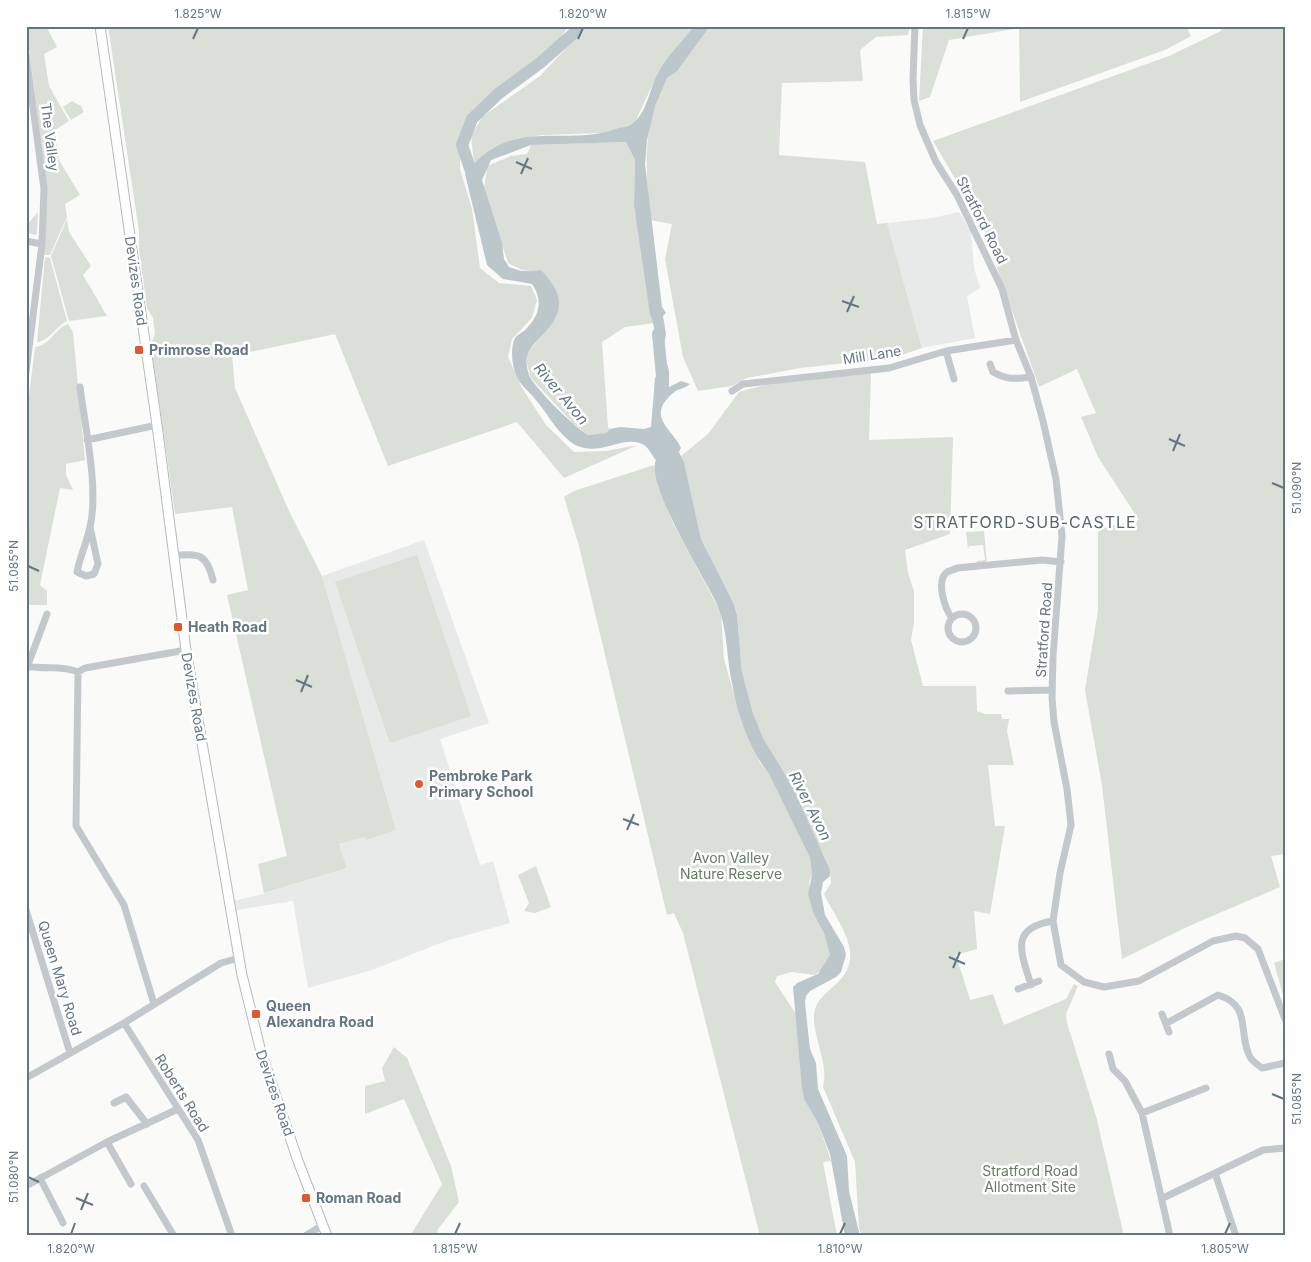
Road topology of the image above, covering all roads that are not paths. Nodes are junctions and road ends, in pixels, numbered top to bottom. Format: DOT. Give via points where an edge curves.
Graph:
graph roads {
  1 [pos="100,26"];
  2 [pos="915,26"];
  3 [pos="26,55"];
  4 [pos="26,242"];
  5 [pos="42,244"];
  6 [pos="30,317"];
  7 [pos="1016,340"];
  8 [pos="946,351"];
  9 [pos="990,364"];
  10 [pos="26,372"];
  11 [pos="1031,377"];
  12 [pos="954,380"];
  13 [pos="80,388"];
  14 [pos="732,392"];
  15 [pos="157,425"];
  16 [pos="87,440"];
  17 [pos="90,527"];
  18 [pos="174,556"];
  19 [pos="1061,562"];
  20 [pos="213,580"];
  21 [pos="47,614"];
  22 [pos="952,618"];
  23 [pos="186,650"];
  24 [pos="27,668"];
  25 [pos="78,672"];
  26 [pos="1052,690"];
  27 [pos="1008,691"];
  28 [pos="26,910"];
  29 [pos="1053,921"];
  30 [pos="239,958"];
  31 [pos="1039,982"];
  32 [pos="1031,985"];
  33 [pos="1018,989"];
  34 [pos="154,1004"];
  35 [pos="1162,1014"];
  36 [pos="1285,1019"];
  37 [pos="124,1023"];
  38 [pos="1166,1023"];
  39 [pos="1169,1032"];
  40 [pos="70,1053"];
  41 [pos="1109,1054"];
  42 [pos="1285,1063"];
  43 [pos="26,1078"];
  44 [pos="1206,1088"];
  45 [pos="114,1103"];
  46 [pos="178,1108"];
  47 [pos="1142,1114"];
  48 [pos="147,1124"];
  49 [pos="107,1142"];
  50 [pos="1285,1148"];
  51 [pos="1215,1172"];
  52 [pos="40,1178"];
  53 [pos="131,1184"];
  54 [pos="26,1186"];
  55 [pos="148,1189"];
  56 [pos="1163,1198"];
  57 [pos="62,1223"];
  58 [pos="323,1225"];
  59 [pos="229,1235"];
  60 [pos="174,1236"];
  61 [pos="305,1236"];
  62 [pos="327,1236"];
  63 [pos="1170,1236"];
  64 [pos="1236,1236"];
  1 -- 15 [label="main road, Devizes Road"];
  2 -- 7 [label="street, Stratford Road" via="914,100 920,125 999,281"];
  3 -- 5 [label="street, The Valley" via="44,189"];
  4 -- 5 [label="street"];
  5 -- 6 [label="street, The Valley"];
  6 -- 10 [label="street, The Valley"];
  7 -- 8 [label="street, Mill Lane"];
  7 -- 11 [label="street, Stratford Road"];
  8 -- 12 [label="street"];
  8 -- 14 [label="street, Mill Lane" via="889,368 743,384"];
  9 -- 11 [label="street" via="993,372 1004,379"];
  11 -- 19 [label="street, Stratford Road" via="1056,479 1062,536"];
  13 -- 16 [label="street"];
  15 -- 16 [label="street"];
  15 -- 18 [label="main road, Devizes Road"];
  16 -- 17 [label="street" via="93,498"];
  17 -- 17 [label="street" via="77,572 86,576 94,574 98,564"];
  18 -- 20 [label="street" via="193,554 204,558"];
  18 -- 23 [label="main road, Devizes Road"];
  19 -- 22 [label="street" via="1042,560 957,568 947,572 942,586 946,610"];
  19 -- 26 [label="street, Stratford Road"];
  21 -- 24 [label="street"];
  22 -- 22 [label="street" via="961,614 972,618 976,628 973,636 964,642 953,639 948,631"];
  23 -- 25 [label="street" via="84,668"];
  23 -- 30 [label="main road, Devizes Road"];
  24 -- 25 [label="street" via="65,667"];
  25 -- 34 [label="street" via="76,826 124,905"];
  26 -- 27 [label="street"];
  26 -- 29 [label="street, Stratford Road" via="1070,825"];
  28 -- 40 [label="street, Queen Mary Road"];
  29 -- 32 [label="street" via="1029,928 1022,939 1022,956"];
  29 -- 36 [label="street, Stratford Road" via="1062,964 1084,982 1104,986 1140,982 1220,938 1246,938 1263,957"];
  30 -- 34 [label="street" via="221,963"];
  30 -- 58 [label="main road, Devizes Road" via="261,1052"];
  31 -- 32 [label="street"];
  32 -- 33 [label="street"];
  34 -- 37 [label="street"];
  35 -- 38 [label="street"];
  37 -- 40 [label="street"];
  37 -- 46 [label="street, Roberts Road"];
  38 -- 39 [label="street"];
  38 -- 42 [label="street" via="1218,995 1232,1000 1239,1011 1250,1058 1262,1068"];
  40 -- 43 [label="street"];
  41 -- 47 [label="street" via="1113,1069 1124,1081"];
  44 -- 47 [label="street"];
  45 -- 48 [label="street" via="126,1097"];
  46 -- 48 [label="street"];
  46 -- 59 [label="street, Roberts Road" via="198,1140"];
  47 -- 56 [label="street"];
  48 -- 49 [label="street"];
  49 -- 52 [label="street"];
  49 -- 53 [label="street"];
  50 -- 51 [label="street" via="1264,1150"];
  51 -- 56 [label="street"];
  51 -- 64 [label="street"];
  52 -- 54 [label="street"];
  52 -- 57 [label="street"];
  55 -- 60 [label="street"];
  56 -- 63 [label="street"];
  58 -- 61 [label="street"];
  58 -- 62 [label="main road, Devizes Road"];
}
